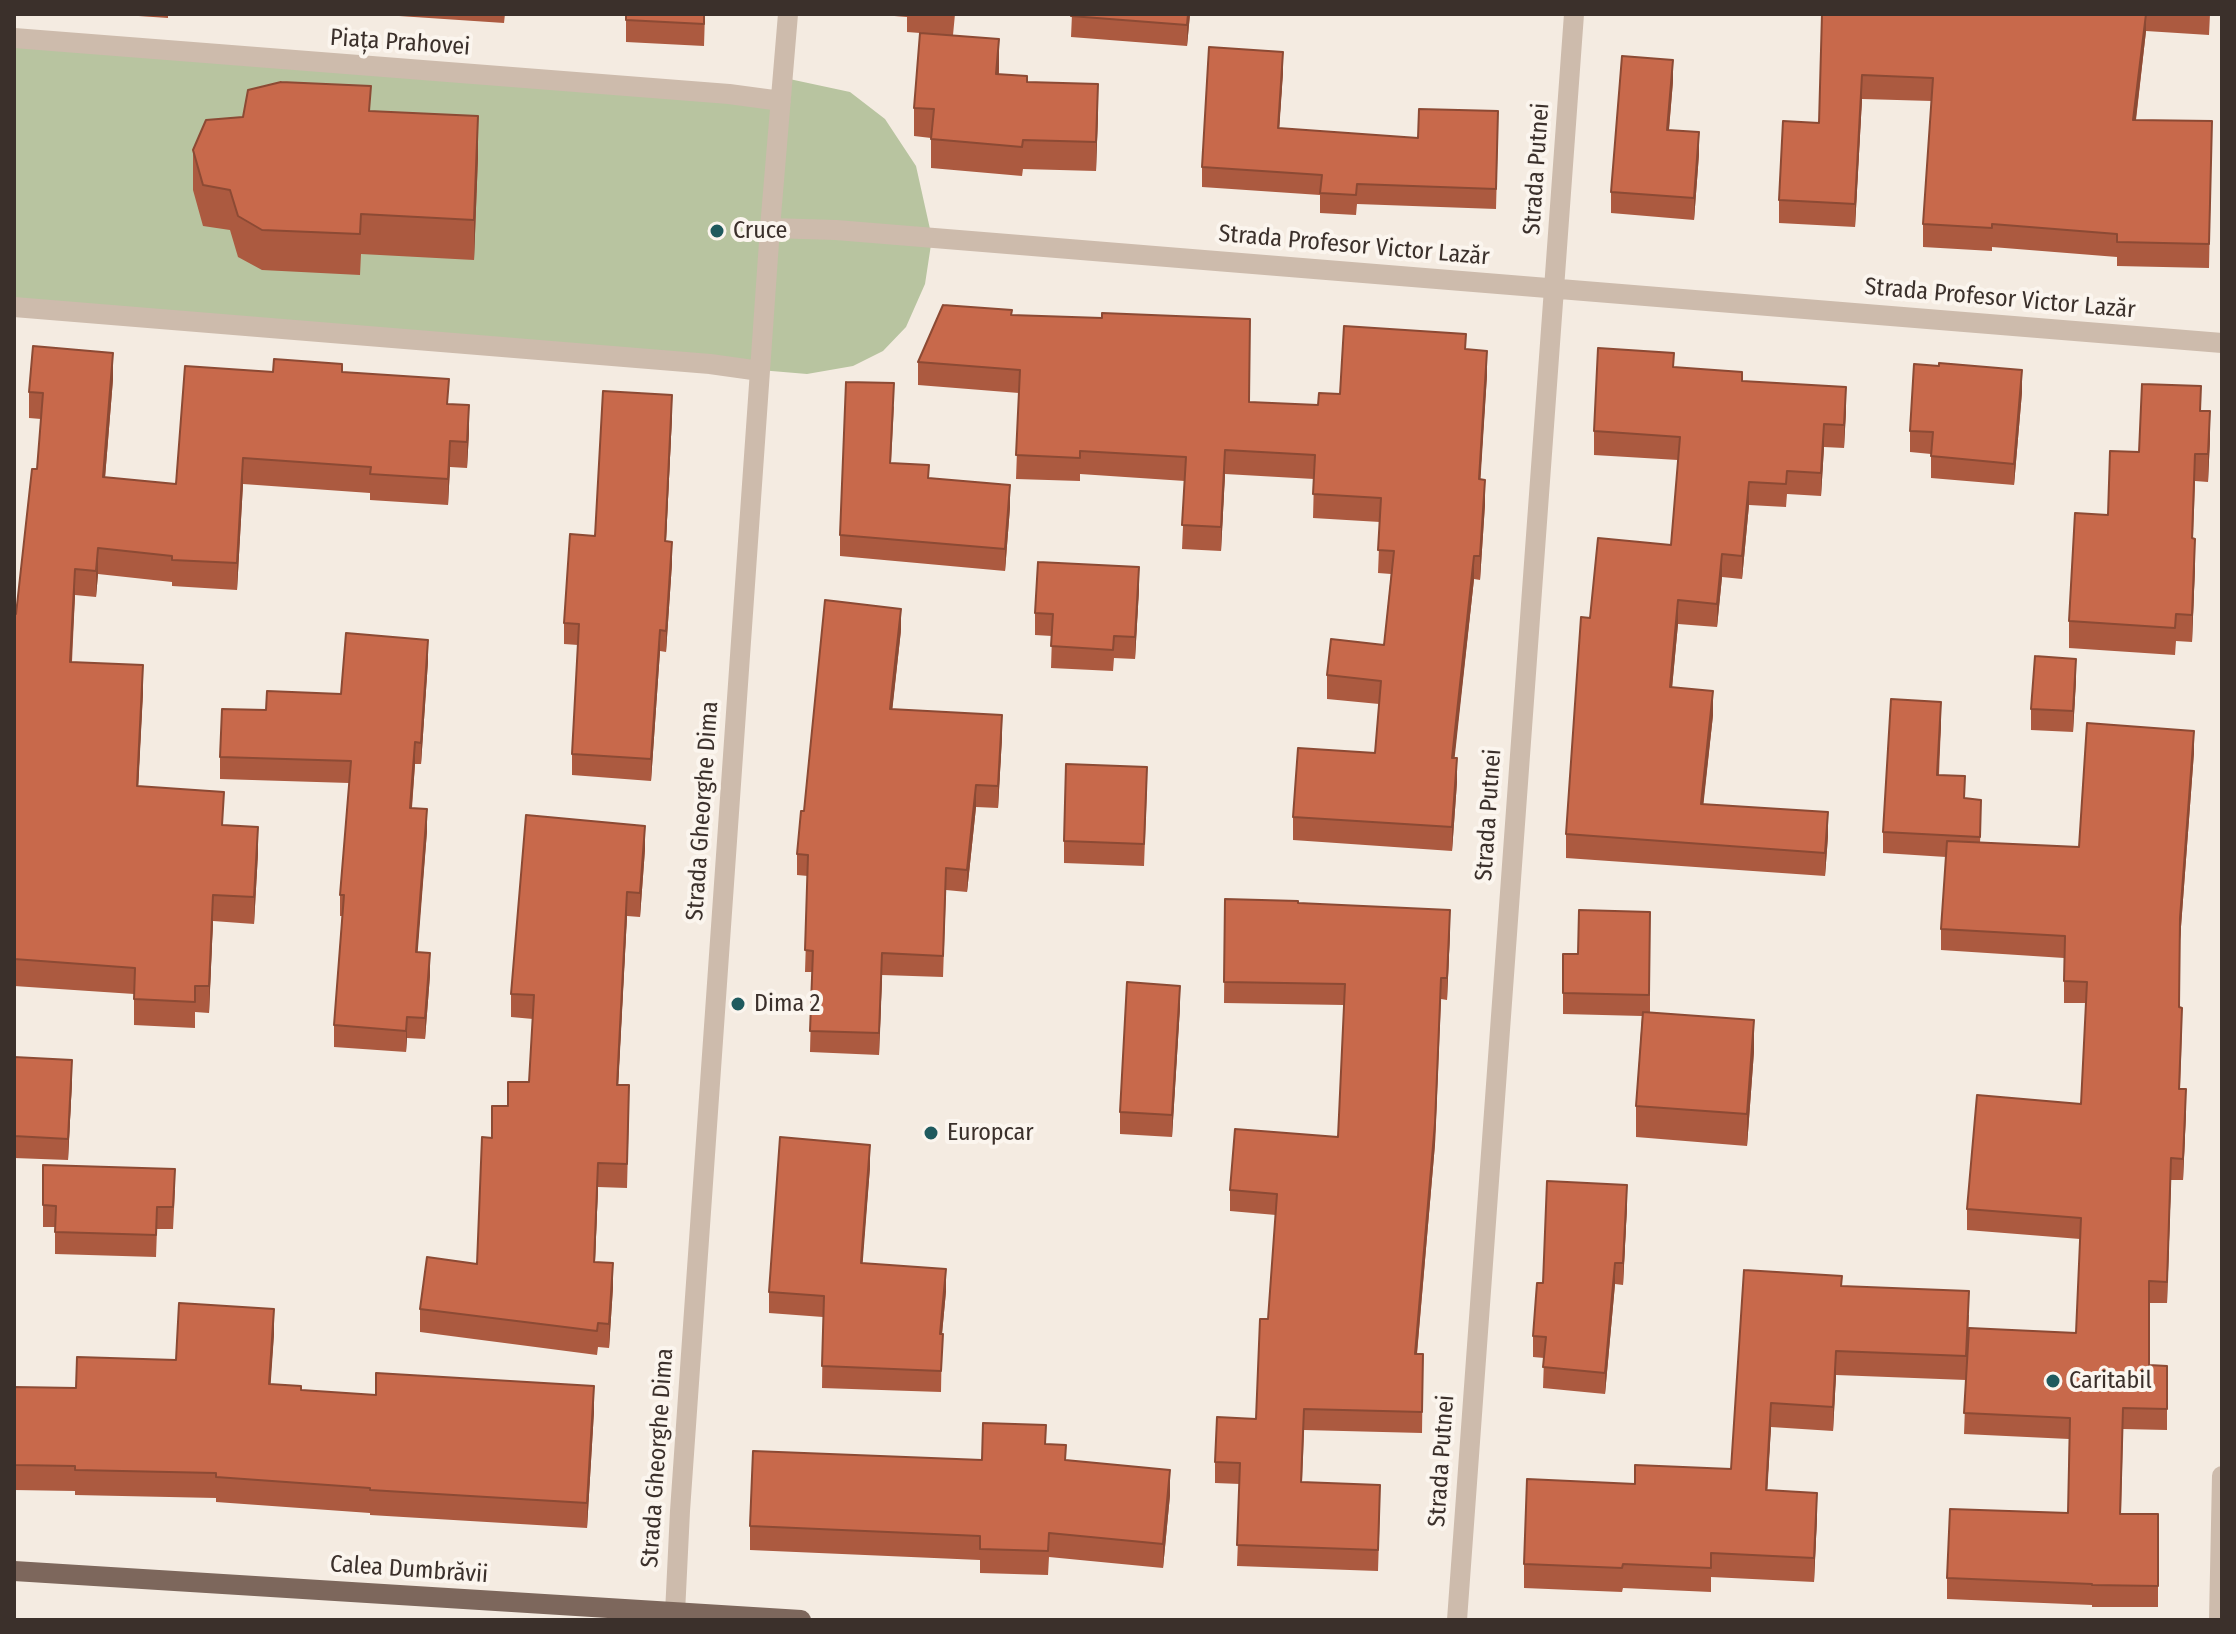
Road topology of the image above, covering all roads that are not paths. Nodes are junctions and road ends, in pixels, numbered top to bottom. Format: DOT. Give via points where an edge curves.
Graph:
graph roads {
  1 [pos="788,14"];
  2 [pos="1574,14"];
  3 [pos="14,38"];
  4 [pos="781,101"];
  5 [pos="770,228"];
  6 [pos="1554,289"];
  7 [pos="14,307"];
  8 [pos="2222,343"];
  9 [pos="760,371"];
  10 [pos="2222,1476"];
  11 [pos="14,1571"];
  12 [pos="675,1613"];
  13 [pos="801,1620"];
  14 [pos="1457,1620"];
  15 [pos="2219,1620"];
  1 -- 4 [label="street, Strada Gheorghe Dima"];
  2 -- 6 [label="street, Strada Putnei"];
  3 -- 4 [label="street, Piața Prahovei"];
  4 -- 5 [label="street, Strada Gheorghe Dima"];
  5 -- 6 [label="street, Strada Profesor Victor Lazăr"];
  5 -- 9 [label="street, Strada Gheorghe Dima"];
  6 -- 8 [label="street, Strada Profesor Victor Lazăr"];
  6 -- 14 [label="street, Strada Putnei"];
  7 -- 9 [label="street"];
  9 -- 12 [label="street, Strada Gheorghe Dima"];
  10 -- 15 [label="street"];
  11 -- 12 [label="main road, Calea Dumbrăvii"];
  12 -- 13 [label="main road, Calea Dumbrăvii"];
}
